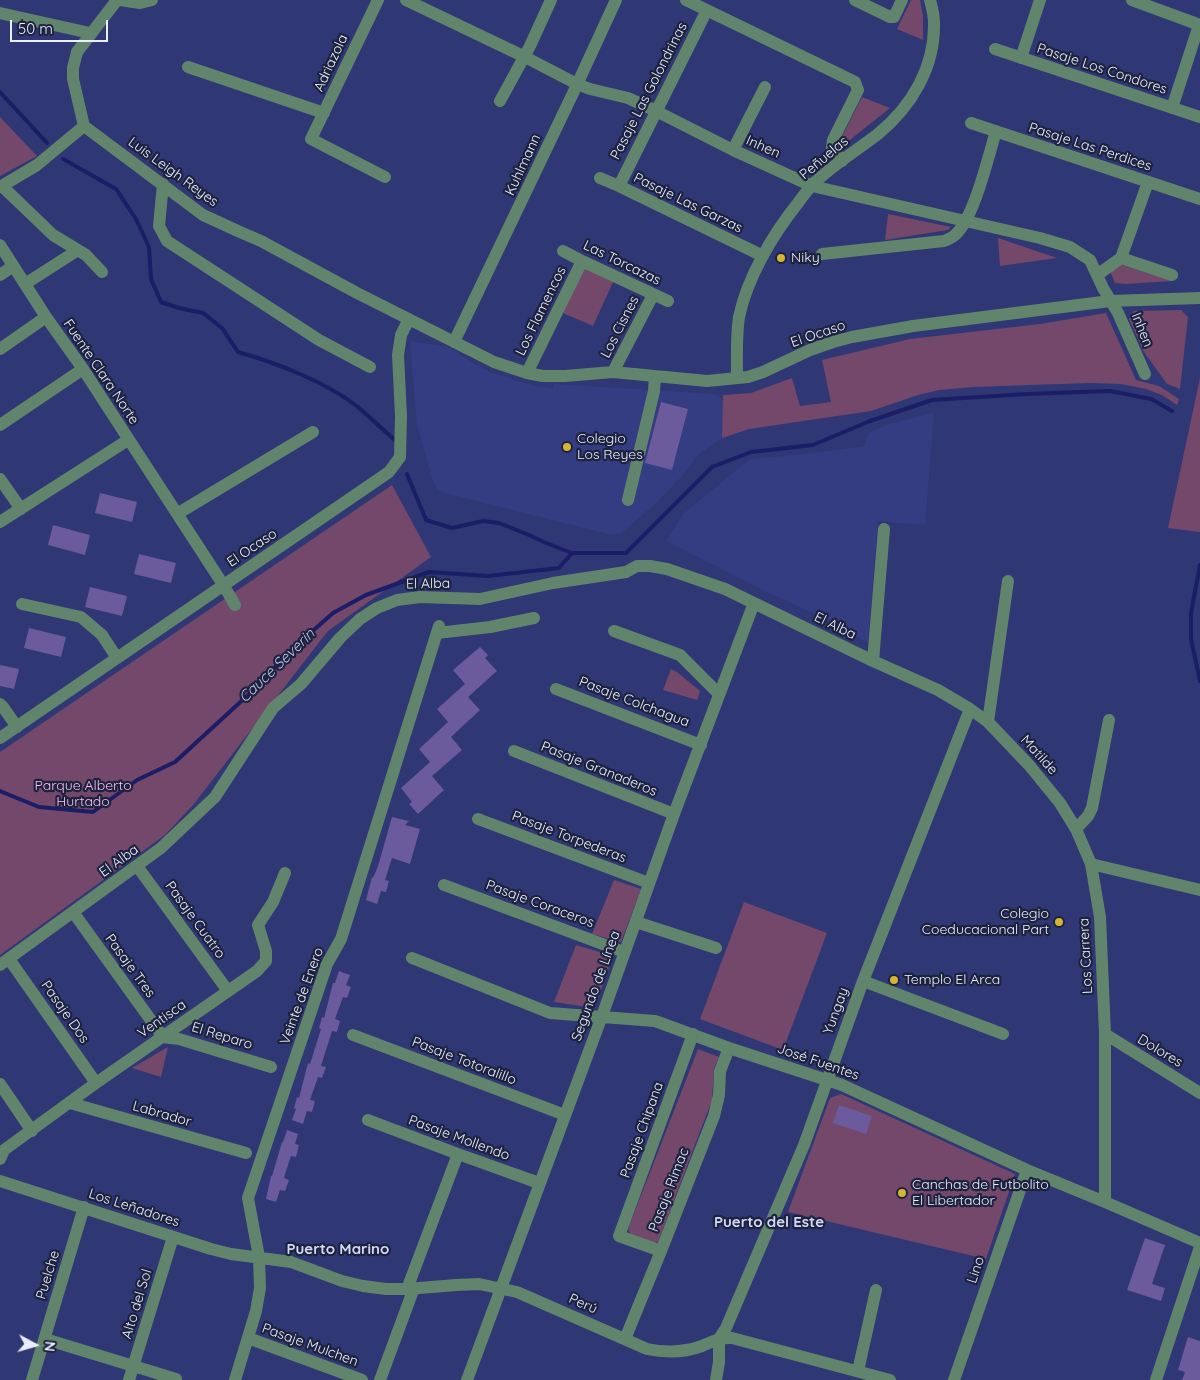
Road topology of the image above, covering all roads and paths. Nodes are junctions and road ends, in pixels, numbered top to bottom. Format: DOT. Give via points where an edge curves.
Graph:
graph roads {
  1 [pos="118,0"];
  2 [pos="152,0"];
  3 [pos="378,0"];
  4 [pos="406,0"];
  5 [pos="551,0"];
  6 [pos="616,0"];
  7 [pos="686,0"];
  8 [pos="855,0"];
  9 [pos="902,0"];
  10 [pos="930,0"];
  11 [pos="1040,0"];
  12 [pos="1132,0"];
  13 [pos="707,10"];
  14 [pos="0,13"];
  15 [pos="1199,25"];
  16 [pos="90,33"];
  17 [pos="995,49"];
  18 [pos="523,56"];
  19 [pos="1021,58"];
  20 [pos="188,67"];
  21 [pos="577,84"];
  22 [pos="765,87"];
  23 [pos="500,101"];
  24 [pos="1172,108"];
  25 [pos="656,111"];
  26 [pos="324,113"];
  27 [pos="1200,117"];
  28 [pos="971,122"];
  29 [pos="84,126"];
  30 [pos="996,131"];
  31 [pos="733,150"];
  32 [pos="842,162"];
  33 [pos="385,177"];
  34 [pos="600,178"];
  35 [pos="1148,182"];
  36 [pos="163,184"];
  37 [pos="619,186"];
  38 [pos="812,186"];
  39 [pos="1,187"];
  40 [pos="1200,199"];
  41 [pos="966,222"];
  42 [pos="0,245"];
  43 [pos="78,250"];
  44 [pos="563,251"];
  45 [pos="822,254"];
  46 [pos="763,256"];
  47 [pos="1121,258"];
  48 [pos="582,261"];
  49 [pos="13,266"];
  50 [pos="102,272"];
  51 [pos="0,275"];
  52 [pos="1097,275"];
  53 [pos="1172,275"];
  54 [pos="25,284"];
  55 [pos="652,295"];
  56 [pos="1200,298"];
  57 [pos="668,301"];
  58 [pos="1110,301"];
  59 [pos="46,318"];
  60 [pos="409,318"];
  61 [pos="454,342"];
  62 [pos="0,349"];
  63 [pos="370,366"];
  64 [pos="83,369"];
  65 [pos="613,372"];
  66 [pos="527,373"];
  67 [pos="1144,374"];
  68 [pos="655,376"];
  69 [pos="737,378"];
  70 [pos="0,425"];
  71 [pos="313,432"];
  72 [pos="128,440"];
  73 [pos="0,479"];
  74 [pos="628,500"];
  75 [pos="21,509"];
  76 [pos="178,514"];
  77 [pos="0,522"];
  78 [pos="884,529"];
  79 [pos="1008,581"];
  80 [pos="224,586"];
  81 [pos="754,603"];
  82 [pos="22,604"];
  83 [pos="235,605"];
  84 [pos="534,618"];
  85 [pos="614,631"];
  86 [pos="117,658"];
  87 [pos="873,661"];
  88 [pos="556,689"];
  89 [pos="719,694"];
  90 [pos="0,704"];
  91 [pos="970,709"];
  92 [pos="1109,720"];
  93 [pos="988,722"];
  94 [pos="17,727"];
  95 [pos="0,738"];
  96 [pos="701,744"];
  97 [pos="514,751"];
  98 [pos="674,814"];
  99 [pos="478,819"];
  100 [pos="1076,829"];
  101 [pos="1091,864"];
  102 [pos="137,866"];
  103 [pos="285,873"];
  104 [pos="649,883"];
  105 [pos="444,885"];
  106 [pos="1200,890"];
  107 [pos="72,912"];
  108 [pos="636,922"];
  109 [pos="716,948"];
  110 [pos="624,952"];
  111 [pos="412,958"];
  112 [pos="4,962"];
  113 [pos="863,981"];
  114 [pos="228,991"];
  115 [pos="602,1016"];
  116 [pos="693,1034"];
  117 [pos="1003,1034"];
  118 [pos="1105,1034"];
  119 [pos="353,1035"];
  120 [pos="163,1037"];
  121 [pos="728,1048"];
  122 [pos="271,1067"];
  123 [pos="826,1080"];
  124 [pos="96,1083"];
  125 [pos="0,1084"];
  126 [pos="1200,1093"];
  127 [pos="70,1103"];
  128 [pos="565,1115"];
  129 [pos="368,1120"];
  130 [pos="32,1131"];
  131 [pos="246,1153"];
  132 [pos="458,1154"];
  133 [pos="0,1160"];
  134 [pos="1027,1170"];
  135 [pos="0,1181"];
  136 [pos="539,1183"];
  137 [pos="1105,1202"];
  138 [pos="84,1207"];
  139 [pos="173,1236"];
  140 [pos="1200,1243"];
  141 [pos="1200,1247"];
  142 [pos="662,1251"];
  143 [pos="259,1257"];
  144 [pos="1194,1283"];
  145 [pos="502,1288"];
  146 [pos="411,1289"];
  147 [pos="876,1290"];
  148 [pos="248,1338"];
  149 [pos="45,1339"];
  150 [pos="625,1339"];
  151 [pos="719,1339"];
  152 [pos="134,1366"];
  153 [pos="858,1371"];
  154 [pos="176,1379"];
  155 [pos="32,1380"];
  156 [pos="130,1380"];
  157 [pos="235,1380"];
  158 [pos="362,1380"];
  159 [pos="380,1380"];
  160 [pos="467,1380"];
  161 [pos="716,1380"];
  162 [pos="890,1380"];
  163 [pos="954,1380"];
  164 [pos="1156,1380"];
  1 -- 2 [label="street" via="140,4"];
  1 -- 16 [label="street"];
  3 -- 26 [label="street, Adriazola"];
  4 -- 18 [label="street, Inhen"];
  5 -- 18 [label="street"];
  6 -- 21 [label="street, Kuhlmann"];
  7 -- 13 [label="street"];
  8 -- 9 [label="street" via="894,17"];
  10 -- 32 [label="street, Peñuelas" via="934,22 932,44 919,85 893,120"];
  11 -- 19 [label="street"];
  12 -- 15 [label="street"];
  13 -- 25 [label="street, Pasaje Las Golondrinas"];
  13 -- 32 [label="street" via="855,82 858,90 833,140 832,147"];
  14 -- 16 [label="street"];
  15 -- 24 [label="street"];
  16 -- 29 [label="street" via="76,52 73,68"];
  17 -- 19 [label="street, Pasaje Los Condores"];
  18 -- 21 [label="street, Inhen"];
  18 -- 23 [label="street"];
  19 -- 24 [label="street, Pasaje Los Condores"];
  20 -- 26 [label="street"];
  21 -- 25 [label="street, Inhen" via="628,98"];
  21 -- 61 [label="street, Kuhlmann"];
  22 -- 31 [label="street"];
  24 -- 27 [label="street, Pasaje Los Condores"];
  25 -- 31 [label="street, Inhen"];
  25 -- 37 [label="street, Pasaje Las Golondrinas"];
  26 -- 33 [label="street, Adriazola" via="311,139"];
  28 -- 30 [label="street, Pasaje Las Perdices"];
  29 -- 36 [label="street, Luis Leigh Reyes"];
  29 -- 39 [label="street" via="36,165"];
  30 -- 35 [label="street, Pasaje Las Perdices"];
  30 -- 41 [label="street"];
  31 -- 38 [label="street, Inhen"];
  32 -- 38 [label="street, Peñuelas"];
  34 -- 37 [label="street, Pasaje Las Garzas"];
  35 -- 40 [label="street, Pasaje Las Perdices"];
  35 -- 47 [label="street"];
  36 -- 60 [label="street, Luis Leigh Reyes" via="204,215 262,240"];
  36 -- 63 [label="street" via="158,226 166,241 319,340"];
  37 -- 46 [label="street, Pasaje Las Garzas"];
  38 -- 41 [label="street, Inhen"];
  38 -- 46 [label="street, Peñuelas" via="789,214"];
  39 -- 43 [label="street" via="53,235"];
  41 -- 45 [label="street" via="954,236 944,241"];
  41 -- 52 [label="street, Inhen" via="1070,247 1090,260"];
  42 -- 49 [label="street, Fuente Clara Norte"];
  43 -- 50 [label="street"];
  43 -- 54 [label="street"];
  44 -- 48 [label="street, Las Torcazas"];
  46 -- 69 [label="street, Peñuelas" via="752,278 740,317 736,344"];
  47 -- 52 [label="street"];
  47 -- 53 [label="street"];
  48 -- 55 [label="street, Las Torcazas"];
  48 -- 66 [label="street, Los Flamencos"];
  49 -- 51 [label="street"];
  49 -- 54 [label="street, Fuente Clara Norte"];
  52 -- 58 [label="street, Inhen"];
  54 -- 59 [label="street, Fuente Clara Norte"];
  55 -- 57 [label="street, Las Torcazas"];
  55 -- 65 [label="street, Los Cisnes"];
  56 -- 58 [label="street, El Ocaso"];
  58 -- 67 [label="street, Inhen"];
  58 -- 69 [label="street, El Ocaso" via="852,337 810,350 763,372"];
  59 -- 62 [label="street"];
  59 -- 64 [label="street, Fuente Clara Norte"];
  60 -- 61 [label="street, Luis Leigh Reyes"];
  60 -- 80 [label="street, El Ocaso" via="401,335 398,355 400,457 378,481"];
  61 -- 66 [label="street, El Ocaso" via="494,362"];
  64 -- 70 [label="street"];
  64 -- 72 [label="street, Fuente Clara Norte"];
  65 -- 66 [label="street, El Ocaso" via="565,376"];
  65 -- 68 [label="street, El Ocaso"];
  68 -- 69 [label="street, El Ocaso" via="708,381"];
  68 -- 74 [label="street"];
  71 -- 76 [label="street"];
  72 -- 75 [label="street"];
  72 -- 76 [label="street, Fuente Clara Norte"];
  73 -- 75 [label="street"];
  75 -- 77 [label="street"];
  76 -- 80 [label="street, Fuente Clara Norte"];
  78 -- 87 [label="street"];
  79 -- 93 [label="street"];
  80 -- 83 [label="street, Fuente Clara Norte"];
  80 -- 86 [label="street, El Ocaso"];
  81 -- 87 [label="street, El Alba"];
  81 -- 89 [label="street, Segundo de Línea"];
  81 -- 102 [label="street, El Alba" via="667,569 637,566 626,572 553,582 480,599 420,597 396,600 377,608 340,638 301,684 273,708 215,797"];
  82 -- 86 [label="street" via="82,618 102,634"];
  84 -- 143 [label="street, Veinte de Enero" via="490,627 438,630 341,939 327,964 248,1198"];
  85 -- 89 [label="street" via="680,655"];
  86 -- 94 [label="street, El Ocaso"];
  87 -- 91 [label="street, El Alba" via="938,690"];
  88 -- 96 [label="street, Pasaje Colchagua"];
  89 -- 96 [label="street, Segundo de Línea"];
  90 -- 94 [label="street"];
  91 -- 93 [label="street, Matilde"];
  91 -- 113 [label="street, Yungay"];
  92 -- 100 [label="street" via="1092,808"];
  93 -- 100 [label="street, Matilde" via="1029,765"];
  94 -- 95 [label="street, El Ocaso"];
  96 -- 98 [label="street, Segundo de Línea"];
  97 -- 98 [label="street, Pasaje Granaderos"];
  98 -- 104 [label="street, Segundo de Línea"];
  99 -- 104 [label="street, Pasaje Torpederas"];
  100 -- 101 [label="street, Los Carrera"];
  101 -- 106 [label="street"];
  101 -- 118 [label="street, Los Carrera" via="1100,917"];
  102 -- 107 [label="street, El Alba"];
  102 -- 114 [label="street, Pasaje Cuatro"];
  103 -- 114 [label="street, Ventisca" via="273,902 258,924 266,962"];
  104 -- 108 [label="street, Segundo de Línea"];
  105 -- 110 [label="street, Pasaje Coraceros"];
  107 -- 112 [label="street, El Alba"];
  107 -- 120 [label="street, Pasaje Tres"];
  108 -- 109 [label="street"];
  108 -- 110 [label="street, Segundo de Línea"];
  110 -- 115 [label="street, Segundo de Línea"];
  111 -- 115 [label="street, José Fuentes" via="550,1013"];
  112 -- 124 [label="street, Pasaje Dos"];
  113 -- 117 [label="street"];
  113 -- 123 [label="street, Yungay"];
  114 -- 120 [label="street, Ventisca"];
  115 -- 116 [label="street, José Fuentes" via="655,1021"];
  115 -- 128 [label="street, Segundo de Línea"];
  116 -- 121 [label="street, José Fuentes"];
  116 -- 142 [label="street, Pasaje Chipana" via="613,1234"];
  118 -- 126 [label="street, Dolores"];
  118 -- 137 [label="street, Los Carrera"];
  119 -- 128 [label="street, Pasaje Totoralillo"];
  120 -- 122 [label="street, El Reparo"];
  120 -- 124 [label="street, Ventisca"];
  121 -- 123 [label="street, José Fuentes"];
  121 -- 142 [label="street, Pasaje Rimac" via="720,1071 714,1116"];
  123 -- 134 [label="street, José Fuentes"];
  123 -- 151 [label="street, Yungay" via="804,1145"];
  124 -- 127 [label="street, Ventisca"];
  125 -- 130 [label="street"];
  127 -- 130 [label="street, Ventisca"];
  127 -- 131 [label="street, Labrador"];
  128 -- 136 [label="street, Segundo de Línea"];
  129 -- 132 [label="street, Pasaje Mollendo"];
  130 -- 133 [label="street, Ventisca" via="4,1150"];
  132 -- 136 [label="street, Pasaje Mollendo"];
  132 -- 146 [label="street"];
  134 -- 137 [label="street, José Fuentes"];
  134 -- 163 [label="street, Lino"];
  135 -- 138 [label="street, Los Leñadores"];
  136 -- 145 [label="street, Segundo de Línea"];
  137 -- 140 [label="street, José Fuentes"];
  138 -- 139 [label="street, Los Leñadores"];
  138 -- 149 [label="street, Puelche"];
  139 -- 143 [label="street, Los Leñadores" via="231,1254"];
  139 -- 152 [label="street, Alto del Sol"];
  141 -- 144 [label="street"];
  142 -- 150 [label="street, Pasaje Rimac"];
  143 -- 146 [label="street, Perú" via="291,1262 363,1286"];
  143 -- 148 [label="street, Veinte de Enero" via="260,1288"];
  144 -- 164 [label="street"];
  145 -- 146 [label="street, Perú" via="456,1284"];
  145 -- 150 [label="street, Perú"];
  145 -- 160 [label="street, Segundo de Línea"];
  146 -- 159 [label="street"];
  147 -- 153 [label="street"];
  148 -- 157 [label="street, Veinte de Enero"];
  148 -- 158 [label="street, Pasaje Mulchen"];
  149 -- 152 [label="street"];
  149 -- 155 [label="street, Puelche"];
  150 -- 151 [label="street, Perú" via="647,1349 671,1353"];
  151 -- 153 [label="street, Perú" via="738,1339"];
  151 -- 161 [label="street, Yungay" via="720,1362"];
  152 -- 154 [label="street"];
  152 -- 156 [label="street, Alto del Sol"];
  153 -- 162 [label="street, Perú"];
}
